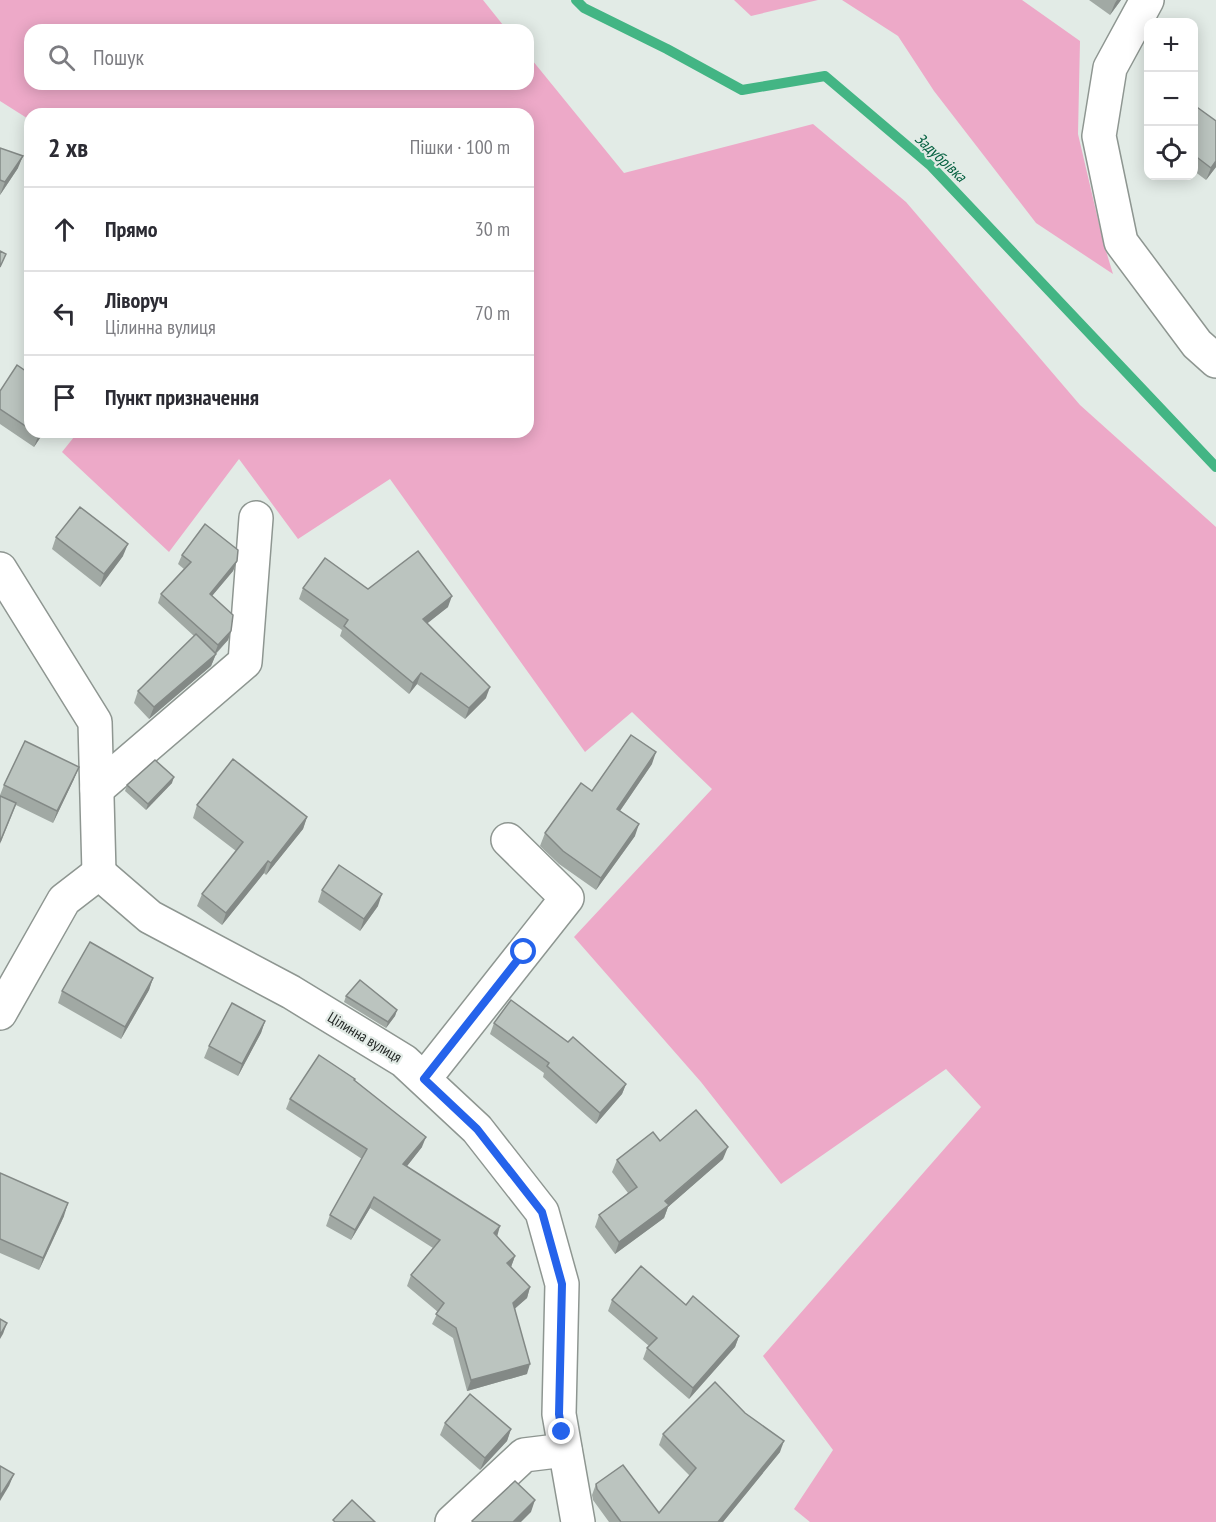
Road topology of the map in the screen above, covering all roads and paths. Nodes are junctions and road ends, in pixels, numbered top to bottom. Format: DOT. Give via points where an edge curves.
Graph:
graph roads {
  1 [pos="1147,0"];
  2 [pos="1216,361"];
  3 [pos="256,518"];
  4 [pos="0,569"];
  5 [pos="97,789"];
  6 [pos="508,840"];
  7 [pos="99,873"];
  8 [pos="0,1013"];
  9 [pos="424,1079"];
  10 [pos="565,1450"];
  11 [pos="452,1522"];
  12 [pos="578,1522"];
  1 -- 2 [label="street" via="1110,68 1099,136 1121,242 1197,344"];
  3 -- 5 [label="street" via="245,662"];
  4 -- 5 [label="street" via="95,722"];
  5 -- 7 [label="street"];
  6 -- 9 [label="street" via="567,897"];
  7 -- 8 [label="street" via="64,900"];
  7 -- 9 [label="street, Цілинна вулиця" via="150,917 291,992 405,1061"];
  9 -- 10 [label="street, Цілинна вулиця" via="477,1129 542,1212 562,1284 559,1414"];
  10 -- 11 [label="street" via="524,1455"];
  10 -- 12 [label="street, Цілинна вулиця"];
}
